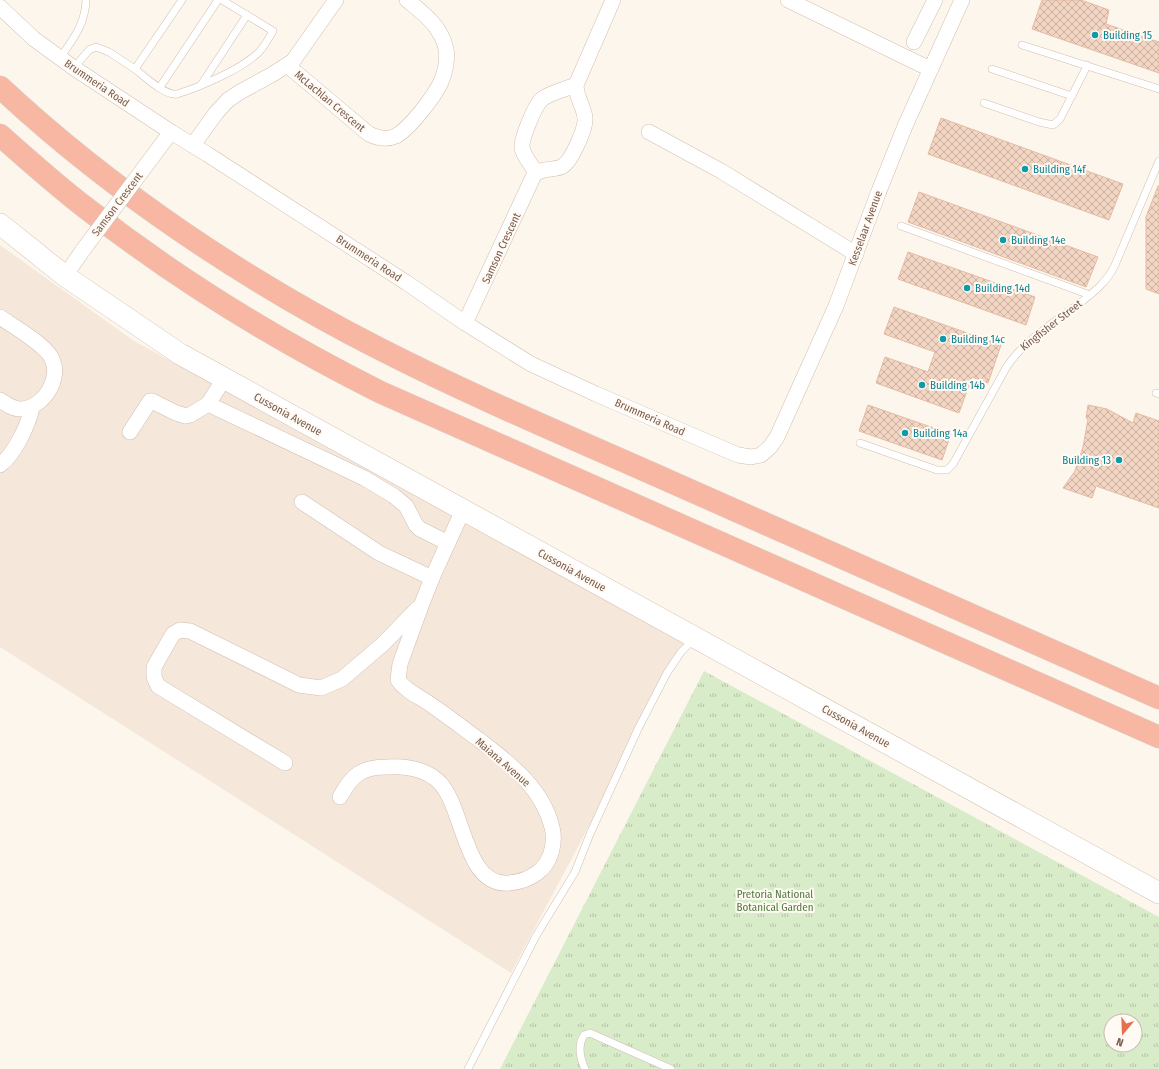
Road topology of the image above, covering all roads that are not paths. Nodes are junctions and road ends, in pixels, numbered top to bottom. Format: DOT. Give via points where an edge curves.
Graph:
graph roads {
  1 [pos="86,0"];
  2 [pos="182,0"];
  3 [pos="218,0"];
  4 [pos="222,0"];
  5 [pos="336,0"];
  6 [pos="407,0"];
  7 [pos="613,0"];
  8 [pos="788,0"];
  9 [pos="935,0"];
  10 [pos="962,0"];
  11 [pos="0,7"];
  12 [pos="247,15"];
  13 [pos="914,42"];
  14 [pos="1022,45"];
  15 [pos="60,58"];
  16 [pos="287,65"];
  17 [pos="1086,65"];
  18 [pos="74,68"];
  19 [pos="135,69"];
  20 [pos="930,69"];
  21 [pos="992,70"];
  22 [pos="201,85"];
  23 [pos="576,85"];
  24 [pos="0,87"];
  25 [pos="160,87"];
  26 [pos="1159,89"];
  27 [pos="1072,96"];
  28 [pos="984,102"];
  29 [pos="170,132"];
  30 [pos="649,132"];
  31 [pos="0,135"];
  32 [pos="193,145"];
  33 [pos="1159,161"];
  34 [pos="536,173"];
  35 [pos="0,224"];
  36 [pos="901,226"];
  37 [pos="856,254"];
  38 [pos="65,276"];
  39 [pos="1090,295"];
  40 [pos="0,317"];
  41 [pos="465,323"];
  42 [pos="224,379"];
  43 [pos="0,400"];
  44 [pos="208,404"];
  45 [pos="32,407"];
  46 [pos="130,432"];
  47 [pos="860,442"];
  48 [pos="764,452"];
  49 [pos="0,465"];
  50 [pos="302,502"];
  51 [pos="463,510"];
  52 [pos="448,543"];
  53 [pos="432,578"];
  54 [pos="421,606"];
  55 [pos="696,638"];
  56 [pos="1159,698"];
  57 [pos="1159,737"];
  58 [pos="285,763"];
  59 [pos="340,797"];
  60 [pos="1159,893"];
  61 [pos="468,1069"];
  62 [pos="584,1069"];
  63 [pos="671,1069"];
  1 -- 15 [label="lane" via="85,14 80,27"];
  2 -- 19 [label="lane"];
  3 -- 25 [label="lane"];
  4 -- 12 [label="lane"];
  5 -- 16 [label="street" via="299,53"];
  6 -- 16 [label="street, McLachlan Crescent" via="438,28 446,47 447,59 441,82 435,92 411,124 396,136 382,138 369,134"];
  7 -- 23 [label="street"];
  8 -- 20 [label="street"];
  9 -- 13 [label="street"];
  10 -- 20 [label="street, Kesselaar Avenue"];
  11 -- 15 [label="street, Brummeria Road" via="29,35"];
  12 -- 22 [label="lane"];
  12 -- 22 [label="lane" via="273,31 263,48 242,65"];
  14 -- 17 [label="lane"];
  15 -- 18 [label="street, Brummeria Road"];
  16 -- 32 [label="street" via="224,103"];
  17 -- 26 [label="lane"];
  17 -- 27 [label="lane"];
  18 -- 19 [label="lane" via="96,47 109,52"];
  18 -- 29 [label="street, Brummeria Road"];
  19 -- 25 [label="lane"];
  20 -- 37 [label="street, Kesselaar Avenue" via="885,174"];
  21 -- 27 [label="lane"];
  22 -- 25 [label="lane" via="172,95"];
  23 -- 34 [label="street" via="585,118 577,145 564,166"];
  23 -- 34 [label="street" via="540,100 527,127 523,152"];
  24 -- 56 [label="highway" via="56,136 140,202 222,258 337,327 531,420"];
  27 -- 28 [label="lane" via="1060,119 1053,125"];
  29 -- 32 [label="street, Brummeria Road"];
  29 -- 38 [label="street, Samson Crescent, bridge"];
  30 -- 37 [label="street" via="721,171"];
  31 -- 57 [label="highway" via="85,207 165,266 250,321 323,363 387,395"];
  32 -- 41 [label="street, Brummeria Road"];
  33 -- 39 [label="lane, Kingfisher Street" via="1113,269"];
  34 -- 41 [label="street, Samson Crescent"];
  35 -- 38 [label="main road, Cussonia Avenue"];
  36 -- 39 [label="lane"];
  37 -- 48 [label="street, Kesselaar Avenue" via="836,306 777,437"];
  38 -- 42 [label="main road, Cussonia Avenue" via="168,346"];
  39 -- 47 [label="lane, Kingfisher Street" via="1014,356 963,448 949,468 937,470"];
  40 -- 45 [label="street" via="47,350 54,362 55,374 50,386 42,399"];
  41 -- 48 [label="street, Brummeria Road" via="538,367 713,445 743,457"];
  42 -- 44 [label="street"];
  42 -- 51 [label="main road, Cussonia Avenue"];
  43 -- 45 [label="street" via="20,409"];
  44 -- 46 [label="street" via="186,416 150,401"];
  44 -- 52 [label="street" via="364,478 406,506 420,529"];
  45 -- 49 [label="street" via="18,440 7,459"];
  50 -- 53 [label="street" via="379,553"];
  51 -- 52 [label="street, Maiana Avenue"];
  51 -- 55 [label="main road, Cussonia Avenue"];
  52 -- 53 [label="street, Maiana Avenue"];
  53 -- 54 [label="street, Maiana Avenue"];
  54 -- 58 [label="street" via="342,680 321,688 299,685 190,631 180,630 173,634 154,667 154,677 158,686"];
  54 -- 59 [label="street, Maiana Avenue" via="400,664 398,680 497,753 525,778 539,795 550,817 554,837 550,856 539,871 522,881 502,884 487,878 479,869 468,847 449,796 437,781 420,770 402,767 368,769 353,777"];
  55 -- 60 [label="main road, Cussonia Avenue"];
  55 -- 61 [label="lane" via="680,652 667,673 638,729 575,872 532,942"];
  62 -- 63 [label="lane" via="579,1047 587,1033"];
}
